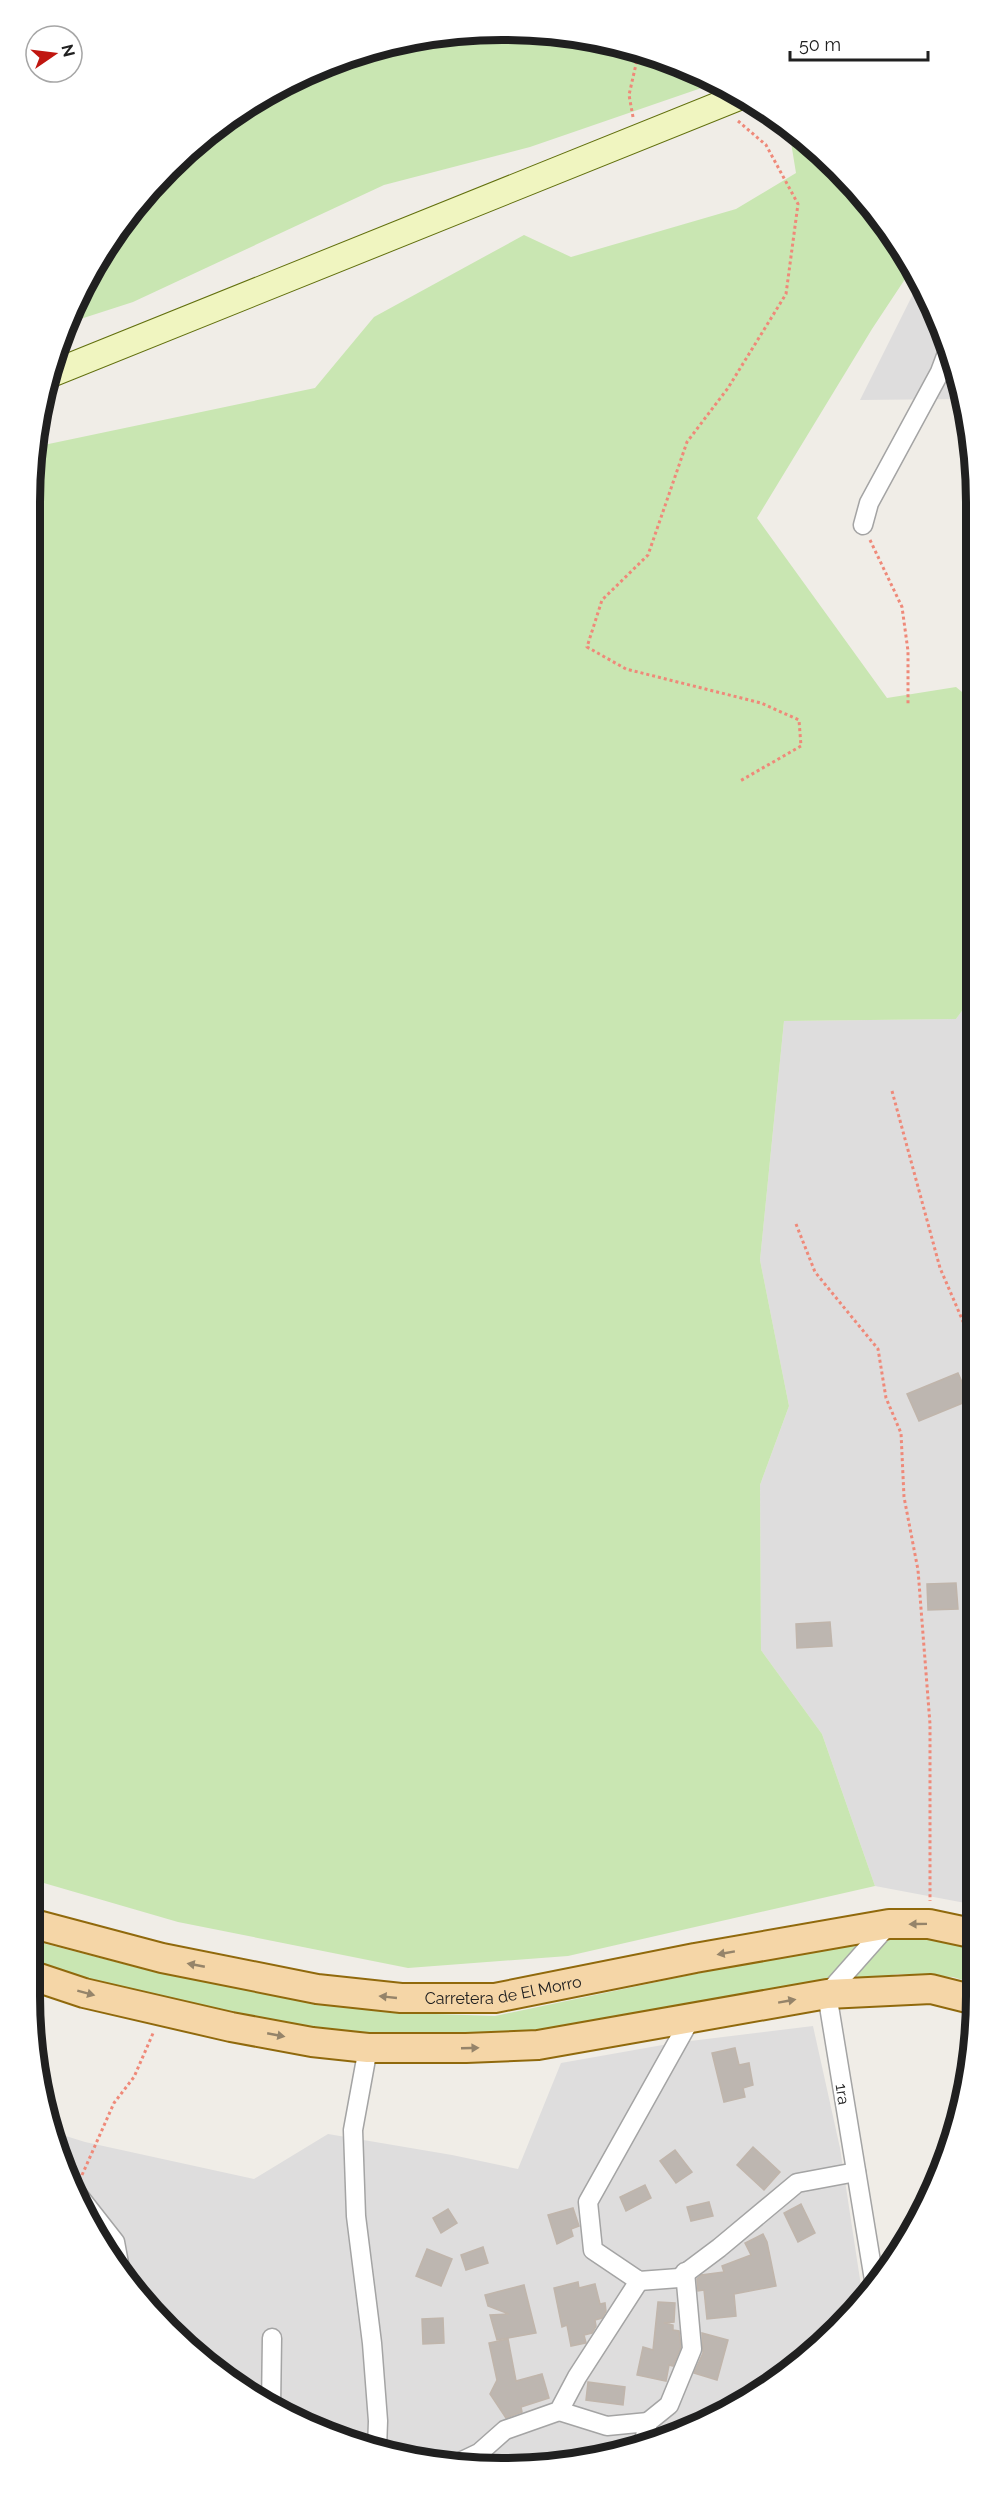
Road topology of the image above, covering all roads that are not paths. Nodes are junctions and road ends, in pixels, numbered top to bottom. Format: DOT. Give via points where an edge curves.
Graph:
graph roads {
  1 [pos="729,100"];
  2 [pos="944,362"];
  3 [pos="60,370"];
  4 [pos="863,525"];
  5 [pos="889,1924"];
  6 [pos="40,1926"];
  7 [pos="966,1932"];
  8 [pos="40,1979"];
  9 [pos="827,1994"];
  10 [pos="966,1998"];
  11 [pos="692,2018"];
  12 [pos="368,2048"];
  13 [pos="856,2172"];
  14 [pos="94,2211"];
  15 [pos="116,2249"];
  16 [pos="685,2272"];
  17 [pos="873,2273"];
  18 [pos="639,2281"];
  19 [pos="272,2338"];
  20 [pos="271,2395"];
  21 [pos="559,2411"];
  22 [pos="648,2422"];
  23 [pos="645,2435"];
  24 [pos="377,2440"];
  25 [pos="470,2457"];
  1 -- 3 [label="main road"];
  2 -- 4 [label="street" via="869,503"];
  5 -- 6 [label="main road, Carretera de El Morro, one-way" via="495,1998 401,1998 317,1989 162,1958"];
  7 -- 5 [label="main road, Carretera de El Morro, one-way" via="929,1924"];
  5 -- 9 [label="street"];
  8 -- 12 [label="main road, one-way" via="84,1994 231,2027"];
  9 -- 10 [label="main road" via="931,1989"];
  11 -- 9 [label="main road, one-way"];
  9 -- 13 [label="street, 1ra"];
  12 -- 11 [label="main road, one-way" via="538,2045"];
  11 -- 18 [label="street" via="588,2202 594,2250"];
  12 -- 24 [label="street" via="353,2130 356,2216 372,2343"];
  13 -- 16 [label="street" via="797,2183"];
  13 -- 17 [label="street, 1ra"];
  14 -- 15 [label="street"];
  16 -- 18 [label="street" via="679,2278"];
  16 -- 22 [label="street" via="692,2349 669,2405"];
  18 -- 21 [label="street"];
  19 -- 20 [label="street"];
  21 -- 22 [label="street" via="607,2426"];
  21 -- 25 [label="street" via="506,2430"];
  22 -- 23 [label="street"];
}
